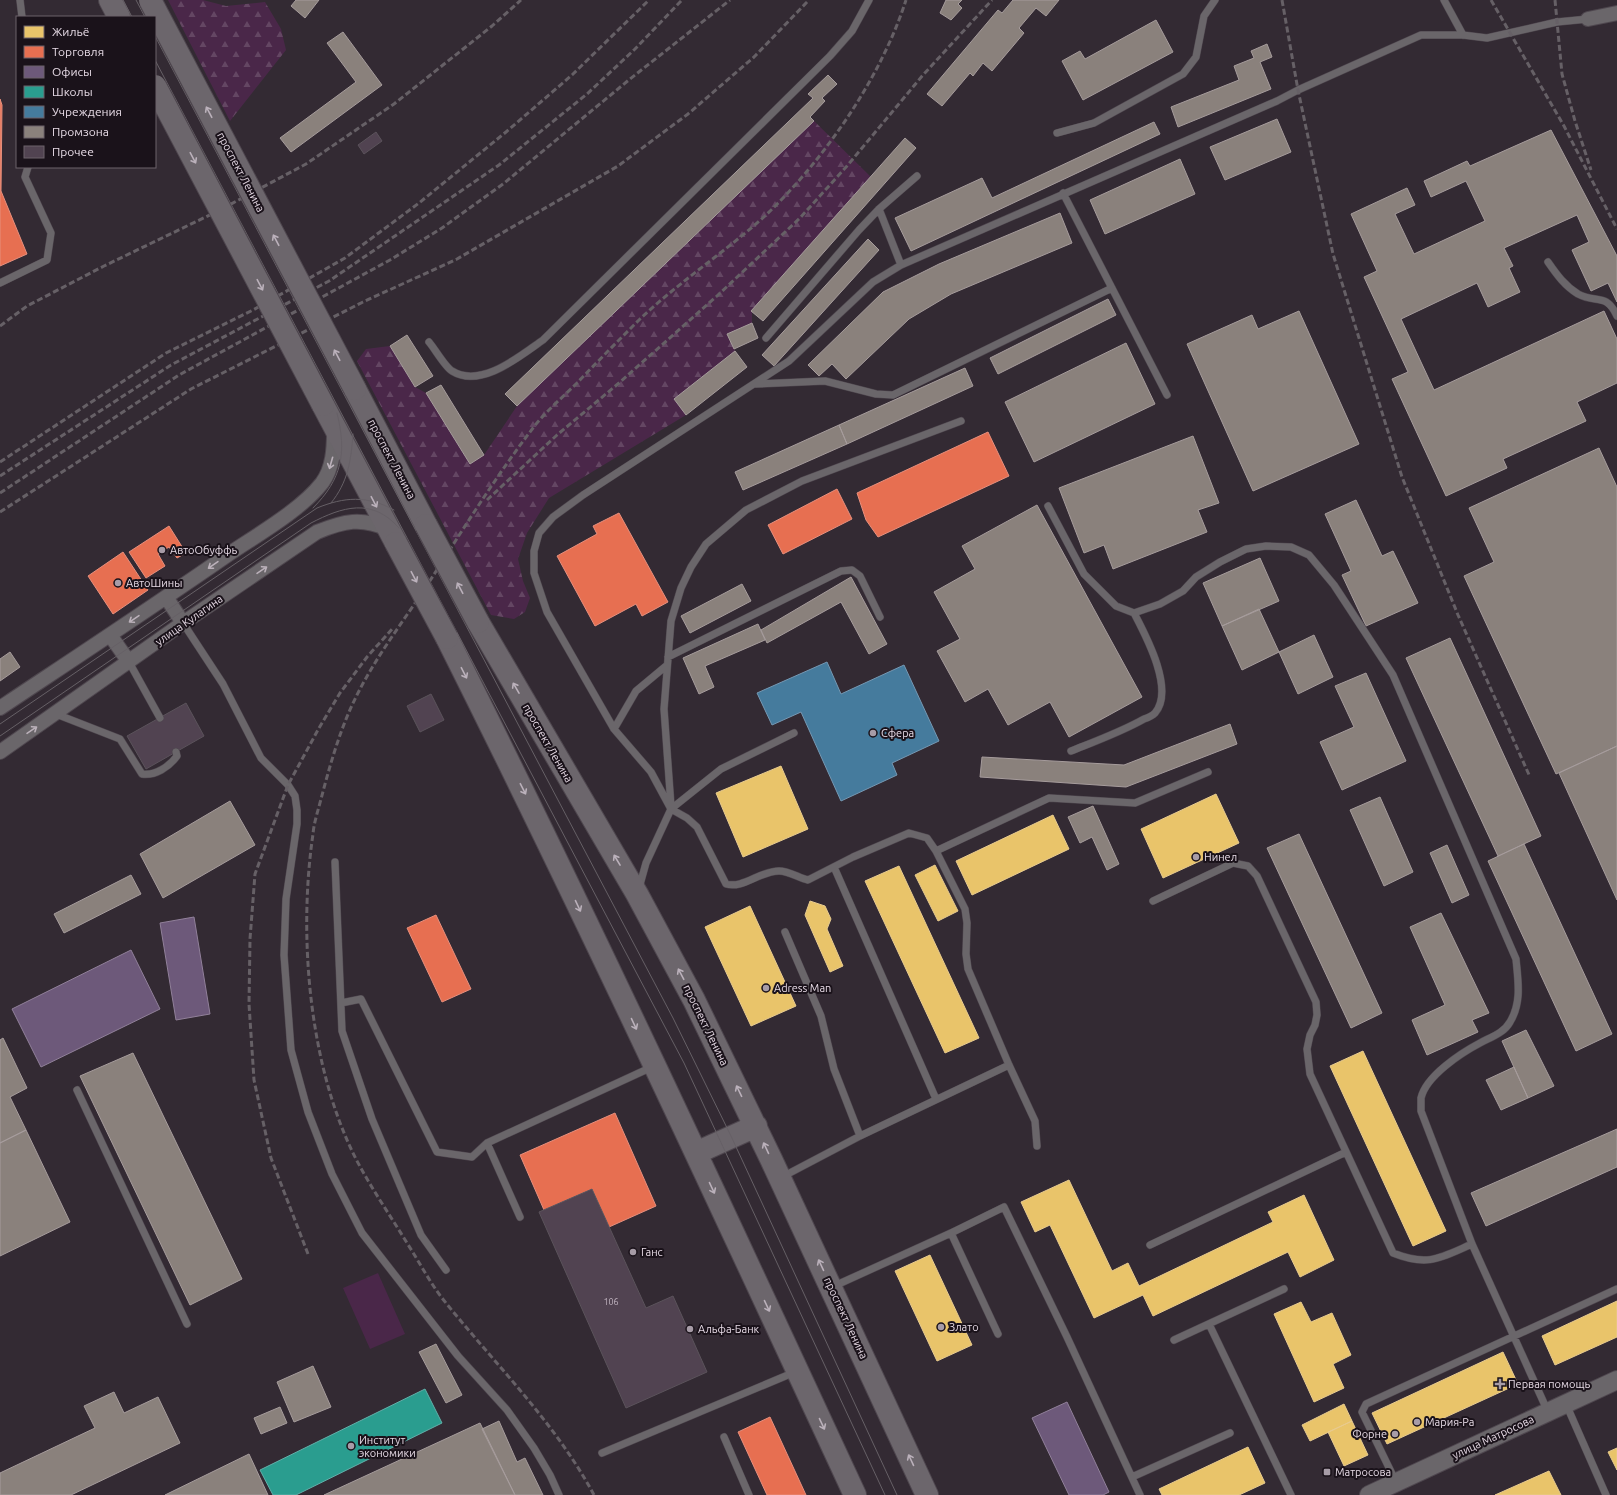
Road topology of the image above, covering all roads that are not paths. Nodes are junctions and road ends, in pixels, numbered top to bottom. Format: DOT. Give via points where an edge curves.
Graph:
graph roads {
  1 [pos="20,0"];
  2 [pos="110,0"];
  3 [pos="150,0"];
  4 [pos="869,0"];
  5 [pos="1215,0"];
  6 [pos="1444,0"];
  7 [pos="1617,13"];
  8 [pos="22,16"];
  9 [pos="118,16"];
  10 [pos="1588,20"];
  11 [pos="1463,35"];
  12 [pos="156,88"];
  13 [pos="1057,133"];
  14 [pos="28,168"];
  15 [pos="917,176"];
  16 [pos="1063,193"];
  17 [pos="879,209"];
  18 [pos="1548,262"];
  19 [pos="900,265"];
  20 [pos="0,283"];
  21 [pos="1112,288"];
  22 [pos="1617,316"];
  23 [pos="766,338"];
  24 [pos="429,342"];
  25 [pos="756,384"];
  26 [pos="1167,395"];
  27 [pos="960,421"];
  28 [pos="333,425"];
  29 [pos="1048,506"];
  30 [pos="392,536"];
  31 [pos="166,597"];
  32 [pos="1134,614"];
  33 [pos="880,617"];
  34 [pos="183,623"];
  35 [pos="110,635"];
  36 [pos="668,657"];
  37 [pos="129,662"];
  38 [pos="666,666"];
  39 [pos="0,708"];
  40 [pos="56,714"];
  41 [pos="160,718"];
  42 [pos="614,729"];
  43 [pos="794,733"];
  44 [pos="1071,751"];
  45 [pos="0,752"];
  46 [pos="176,752"];
  47 [pos="1208,772"];
  48 [pos="671,808"];
  49 [pos="936,851"];
  50 [pos="335,862"];
  51 [pos="834,867"];
  52 [pos="637,894"];
  53 [pos="1153,901"];
  54 [pos="785,932"];
  55 [pos="341,1003"];
  56 [pos="1009,1064"];
  57 [pos="654,1066"];
  58 [pos="77,1090"];
  59 [pos="936,1099"];
  60 [pos="756,1126"];
  61 [pos="860,1136"];
  62 [pos="487,1144"];
  63 [pos="1037,1146"];
  64 [pos="1346,1152"];
  65 [pos="696,1153"];
  66 [pos="780,1178"];
  67 [pos="520,1216"];
  68 [pos="951,1233"];
  69 [pos="1472,1244"];
  70 [pos="1150,1245"];
  71 [pos="446,1270"];
  72 [pos="832,1288"];
  73 [pos="1284,1289"];
  74 [pos="1617,1289"];
  75 [pos="187,1324"];
  76 [pos="1209,1324"];
  77 [pos="998,1334"];
  78 [pos="1514,1336"];
  79 [pos="1174,1340"];
  80 [pos="797,1371"];
  81 [pos="1617,1380"];
  82 [pos="1566,1404"];
  83 [pos="1548,1412"];
  84 [pos="1230,1433"];
  85 [pos="724,1437"];
  86 [pos="602,1453"];
  87 [pos="1132,1477"];
  88 [pos="1396,1482"];
  89 [pos="559,1495"];
  90 [pos="749,1495"];
  91 [pos="855,1495"];
  92 [pos="927,1495"];
  93 [pos="1140,1495"];
  94 [pos="1291,1495"];
  95 [pos="1369,1495"];
  96 [pos="1606,1495"];
  1 -- 8 [label="lane"];
  2 -- 9 [label="main road"];
  52 -- 3 [label="main road, проспект Ленина, one-way, bridge" via="478,622"];
  4 -- 24 [label="lane" via="852,31 830,56 543,340 509,363 484,375 468,376 451,371"];
  5 -- 13 [label="lane" via="1204,16 1196,57 1183,74 1094,123"];
  6 -- 11 [label="lane"];
  7 -- 10 [label="street"];
  10 -- 11 [label="lane" via="1557,22 1487,38"];
  11 -- 16 [label="lane" via="1421,35"];
  12 -- 28 [label="main road, one-way, bridge"];
  14 -- 20 [label="lane" via="25,177 51,233 47,260"];
  15 -- 17 [label="lane"];
  16 -- 19 [label="lane"];
  16 -- 21 [label="lane"];
  17 -- 19 [label="lane"];
  17 -- 23 [label="lane"];
  18 -- 22 [label="lane" via="1562,282 1580,295 1605,301 1613,307"];
  19 -- 25 [label="lane" via="874,282 790,361"];
  21 -- 25 [label="lane" via="893,395 876,394 825,382"];
  21 -- 26 [label="lane"];
  25 -- 42 [label="lane" via="583,495 553,517 539,533 534,551 534,573 547,612"];
  27 -- 36 [label="lane" via="802,481 746,510 706,544 690,567 671,621"];
  28 -- 30 [label="main road, one-way"];
  28 -- 31 [label="street, one-way" via="334,448 331,463 322,483 299,505"];
  29 -- 32 [label="lane" via="1084,574 1116,606"];
  34 -- 30 [label="street, улица Кулагина, one-way" via="317,532 337,524 357,521 375,523"];
  30 -- 57 [label="main road, one-way, bridge" via="447,638 531,805"];
  31 -- 34 [label="street"];
  31 -- 35 [label="street, one-way"];
  32 -- 44 [label="lane" via="1146,635 1160,671 1161,699 1154,713 1129,727"];
  32 -- 69 [label="lane" via="1183,591 1196,577 1246,549 1266,546 1290,547 1309,556 1334,585 1393,675 1516,959 1519,991 1510,1023 1496,1035 1449,1061 1427,1086 1421,1098 1421,1111"];
  33 -- 36 [label="lane" via="860,576 852,570 841,571"];
  34 -- 37 [label="street, улица Кулагина"];
  34 -- 89 [label="lane" via="223,684 261,758 288,785 295,796 297,824 286,899 284,955 291,1050 308,1112 332,1174 362,1233 458,1356 507,1410 534,1448"];
  35 -- 37 [label="street"];
  35 -- 39 [label="street"];
  36 -- 38 [label="lane"];
  37 -- 40 [label="street, улица Кулагина"];
  37 -- 41 [label="lane"];
  38 -- 42 [label="lane" via="636,691"];
  38 -- 48 [label="lane" via="664,709"];
  45 -- 40 [label="street, улица Кулагина, one-way"];
  40 -- 46 [label="lane" via="120,739 142,774 150,775 171,764 177,756"];
  42 -- 48 [label="lane" via="651,772"];
  43 -- 48 [label="lane" via="721,769"];
  47 -- 49 [label="lane" via="1135,804 1049,798"];
  48 -- 51 [label="lane" via="697,827 726,884 733,886 765,873 778,871 808,880"];
  48 -- 52 [label="lane" via="646,863"];
  49 -- 51 [label="lane" via="928,838 909,833"];
  49 -- 56 [label="lane" via="965,909 968,969"];
  50 -- 55 [label="lane"];
  51 -- 59 [label="lane"];
  60 -- 52 [label="main road, проспект Ленина, one-way" via="694,1000"];
  53 -- 64 [label="lane" via="1233,863 1248,866 1257,876 1316,1002 1317,1015 1307,1049 1310,1074"];
  54 -- 61 [label="lane" via="821,1016 834,1069"];
  55 -- 62 [label="lane" via="361,1000 437,1152 472,1157"];
  55 -- 71 [label="lane" via="342,1031 372,1119 421,1235"];
  56 -- 59 [label="lane"];
  56 -- 63 [label="lane" via="1035,1121"];
  57 -- 62 [label="lane"];
  57 -- 65 [label="main road"];
  58 -- 75 [label="lane"];
  59 -- 61 [label="lane"];
  60 -- 65 [label="main road"];
  66 -- 60 [label="main road, проспект Ленина, one-way"];
  61 -- 66 [label="lane"];
  62 -- 67 [label="lane"];
  64 -- 69 [label="lane" via="1393,1253 1408,1259 1437,1260"];
  64 -- 70 [label="lane"];
  65 -- 80 [label="main road, one-way"];
  72 -- 66 [label="main road, проспект Ленина, one-way"];
  68 -- 72 [label="lane"];
  68 -- 77 [label="lane"];
  68 -- 87 [label="lane" via="1004,1208"];
  69 -- 78 [label="lane"];
  92 -- 72 [label="main road, проспект Ленина, one-way"];
  73 -- 76 [label="lane"];
  74 -- 78 [label="lane"];
  76 -- 79 [label="lane"];
  76 -- 94 [label="lane"];
  78 -- 83 [label="lane"];
  78 -- 88 [label="lane" via="1366,1404 1362,1412"];
  80 -- 86 [label="lane"];
  80 -- 91 [label="main road, one-way"];
  81 -- 82 [label="street, улица Матросова"];
  82 -- 83 [label="street, улица Матросова"];
  82 -- 96 [label="lane"];
  83 -- 88 [label="street, улица Матросова"];
  84 -- 87 [label="lane"];
  85 -- 90 [label="lane"];
  87 -- 93 [label="lane"];
  88 -- 95 [label="street, улица Матросова"];
}
